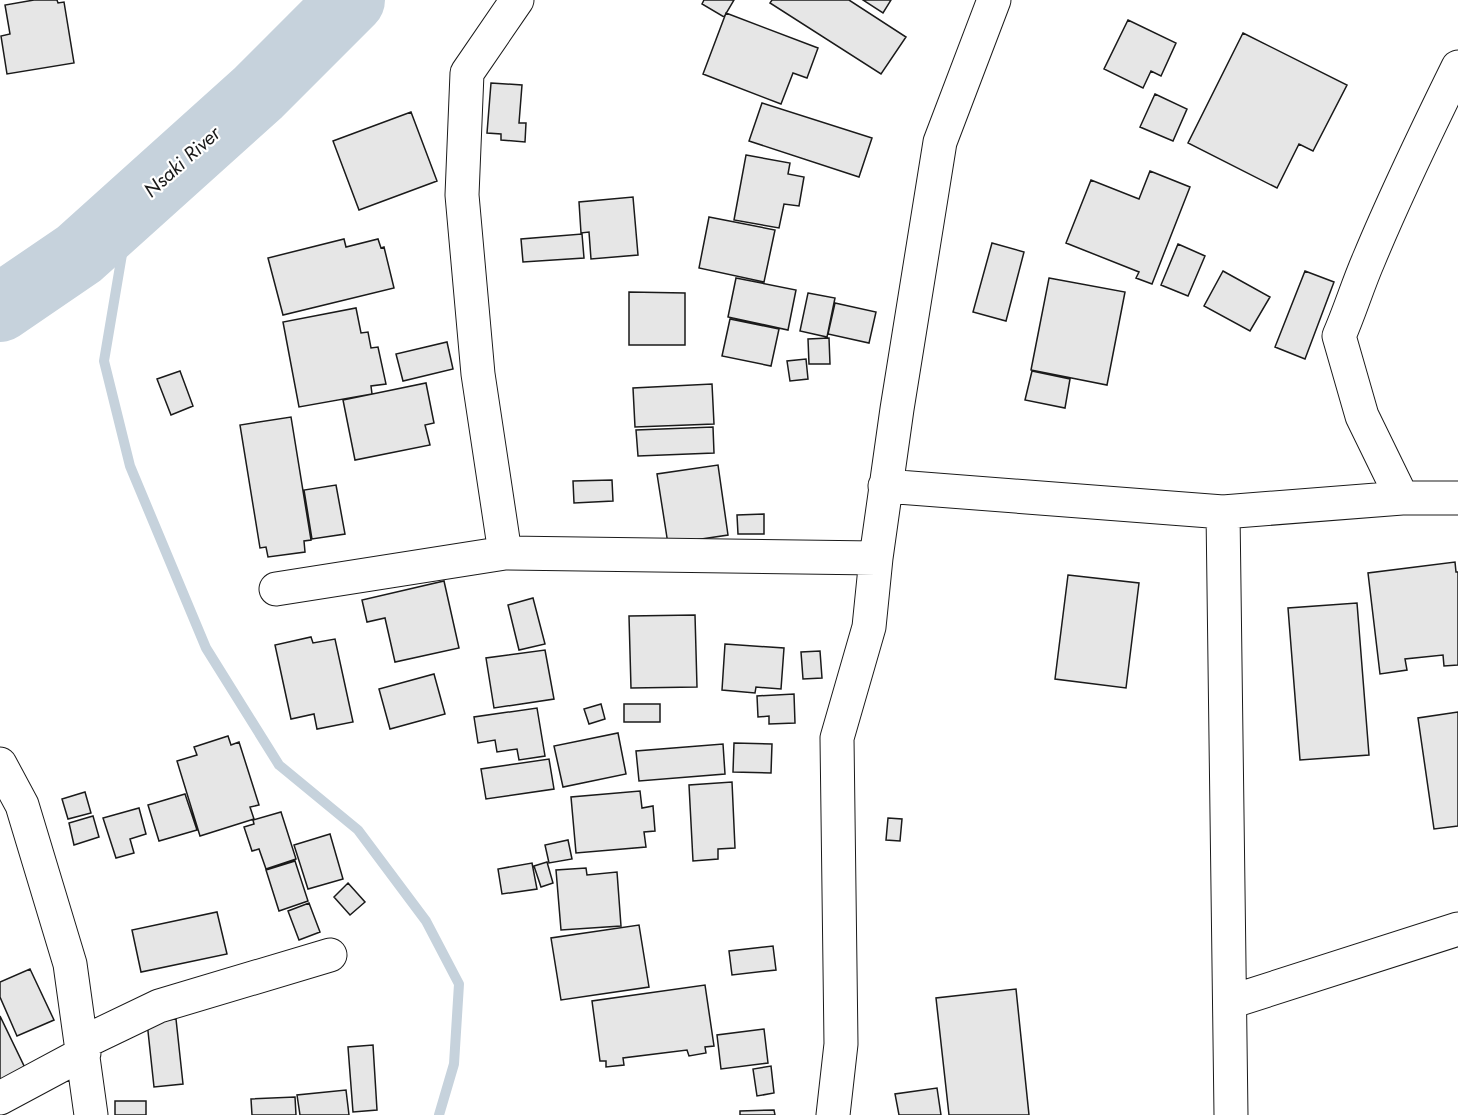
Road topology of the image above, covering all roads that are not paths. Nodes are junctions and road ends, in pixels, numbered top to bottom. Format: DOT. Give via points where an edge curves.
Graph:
graph roads {
  1 [pos="517,0"];
  2 [pos="994,0"];
  3 [pos="1458,67"];
  4 [pos="885,486"];
  5 [pos="1402,498"];
  6 [pos="1458,498"];
  7 [pos="1222,512"];
  8 [pos="505,554"];
  9 [pos="876,558"];
  10 [pos="276,589"];
  11 [pos="0,764"];
  12 [pos="1458,929"];
  13 [pos="330,955"];
  14 [pos="1230,1002"];
  15 [pos="83,1048"];
  16 [pos="0,1098"];
  17 [pos="91,1115"];
  18 [pos="833,1115"];
  19 [pos="1231,1115"];
  1 -- 8 [label="street" via="467,74 462,195 478,374"];
  2 -- 4 [label="street" via="940,142"];
  3 -- 5 [label="street" via="1415,154 1339,336 1362,416"];
  4 -- 7 [label="street"];
  4 -- 9 [label="street"];
  5 -- 6 [label="street"];
  5 -- 7 [label="street"];
  7 -- 14 [label="street"];
  8 -- 9 [label="street"];
  8 -- 10 [label="street"];
  9 -- 18 [label="street" via="869,627 837,738 841,1044"];
  11 -- 15 [label="street" via="22,805 70,964"];
  12 -- 14 [label="street"];
  13 -- 15 [label="street" via="159,1006"];
  14 -- 19 [label="street"];
  15 -- 16 [label="street"];
  15 -- 17 [label="street"];
}
